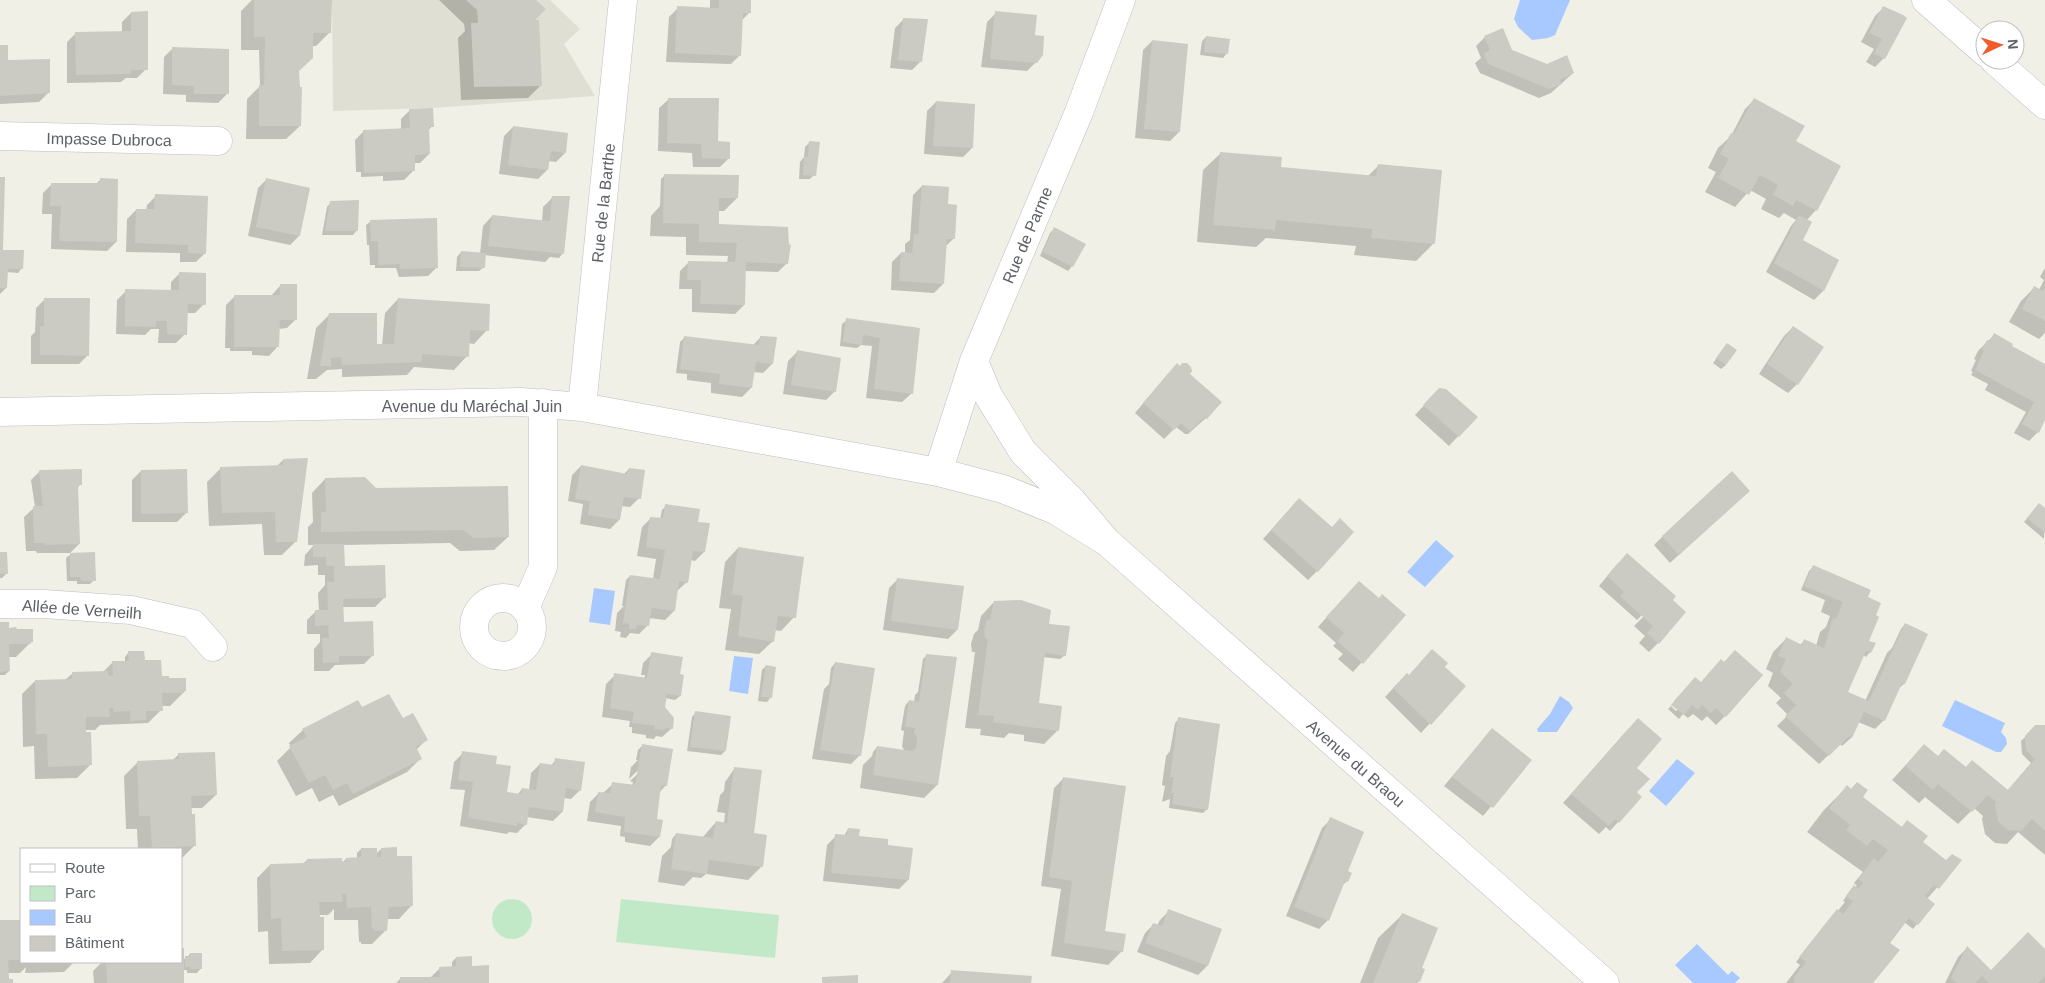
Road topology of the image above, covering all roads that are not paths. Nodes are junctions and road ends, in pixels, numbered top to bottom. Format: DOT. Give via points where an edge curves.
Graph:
graph roads {
  1 [pos="623,0"];
  2 [pos="1121,0"];
  3 [pos="1926,0"];
  4 [pos="1975,43"];
  5 [pos="2005,70"];
  6 [pos="2045,105"];
  7 [pos="0,136"];
  8 [pos="218,141"];
  9 [pos="974,361"];
  10 [pos="543,403"];
  11 [pos="582,407"];
  12 [pos="0,412"];
  13 [pos="938,472"];
  14 [pos="1107,542"];
  15 [pos="0,604"];
  16 [pos="525,608"];
  17 [pos="213,647"];
  18 [pos="1605,983"];
  1 -- 11 [label="street, Rue de la Barthe"];
  2 -- 9 [label="street, Rue de Parme" via="1079,112"];
  3 -- 4 [label="street"];
  5 -- 6 [label="street"];
  7 -- 8 [label="street, Impasse Dubroca"];
  9 -- 13 [label="street, Rue de Parme"];
  9 -- 14 [label="street, Avenue du Braou" via="988,395 1023,452 1074,502"];
  10 -- 11 [label="street, Avenue du Maréchal Juin"];
  10 -- 12 [label="street, Avenue du Maréchal Juin"];
  10 -- 16 [label="street" via="543,567"];
  11 -- 13 [label="street, Avenue du Maréchal Juin"];
  13 -- 14 [label="street, Avenue du Braou" via="1003,489 1055,510"];
  14 -- 18 [label="street, Avenue du Braou"];
  15 -- 17 [label="street, Allée de Verneilh" via="131,610 193,624"];
}
